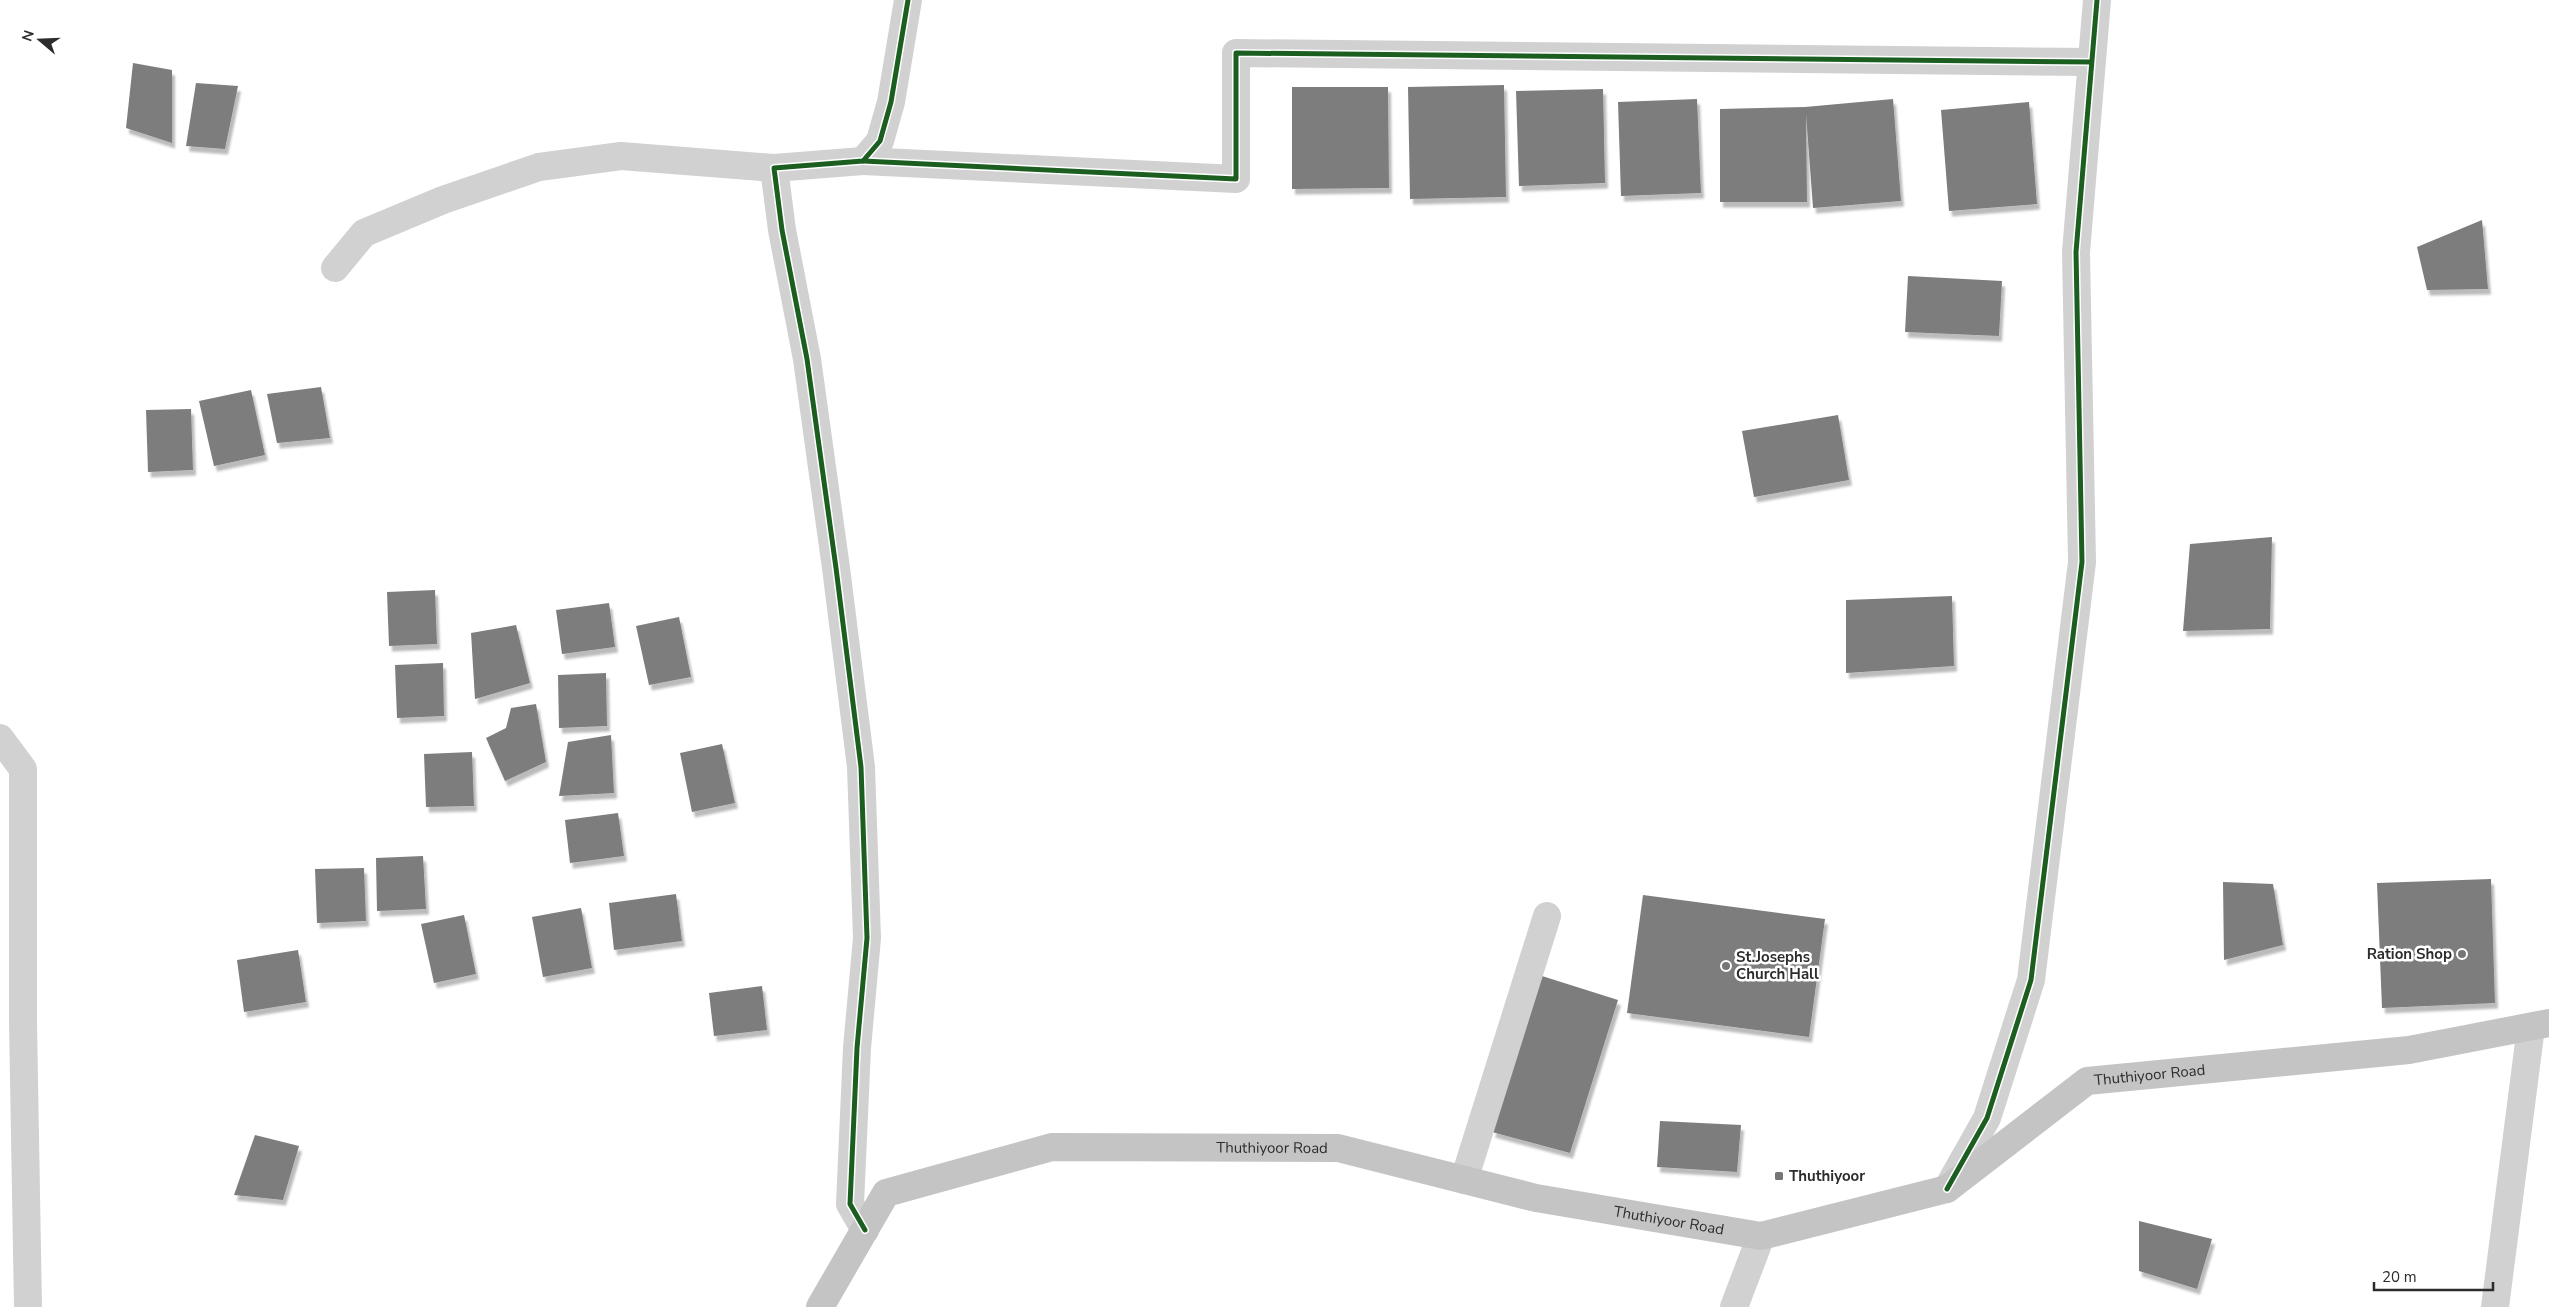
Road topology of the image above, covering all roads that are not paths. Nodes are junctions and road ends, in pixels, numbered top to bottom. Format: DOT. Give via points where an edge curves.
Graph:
graph roads {
  1 [pos="908,0"];
  2 [pos="2097,0"];
  3 [pos="2091,62"];
  4 [pos="863,161"];
  5 [pos="774,168"];
  6 [pos="335,268"];
  7 [pos="0,738"];
  8 [pos="1547,916"];
  9 [pos="2540,1025"];
  10 [pos="1464,1180"];
  11 [pos="1947,1189"];
  12 [pos="865,1230"];
  13 [pos="1761,1236"];
  14 [pos="28,1307"];
  15 [pos="820,1307"];
  16 [pos="1734,1307"];
  17 [pos="2495,1307"];
  1 -- 4 [label="street" via="891,102 880,141"];
  2 -- 3 [label="street"];
  3 -- 4 [label="street" via="1236,53 1236,179"];
  3 -- 11 [label="street" via="2076,252 2082,562 2033,970 1987,1118"];
  4 -- 5 [label="street"];
  5 -- 6 [label="street" via="620,156 539,167 443,200 364,233"];
  5 -- 12 [label="street" via="782,230 808,359 861,767 867,938 857,1048 850,1204"];
  7 -- 14 [label="street" via="24,769 23,1022"];
  8 -- 10 [label="street"];
  9 -- 11 [label="main road, Thuthiyoor Road" via="2409,1050 2087,1081"];
  9 -- 17 [label="street"];
  10 -- 12 [label="main road, Thuthiyoor Road" via="1338,1148 1052,1147 886,1194"];
  10 -- 13 [label="main road, Thuthiyoor Road" via="1536,1198"];
  11 -- 13 [label="main road, Thuthiyoor Road"];
  12 -- 15 [label="main road, Thuthiyoor Road"];
  13 -- 16 [label="street"];
}
